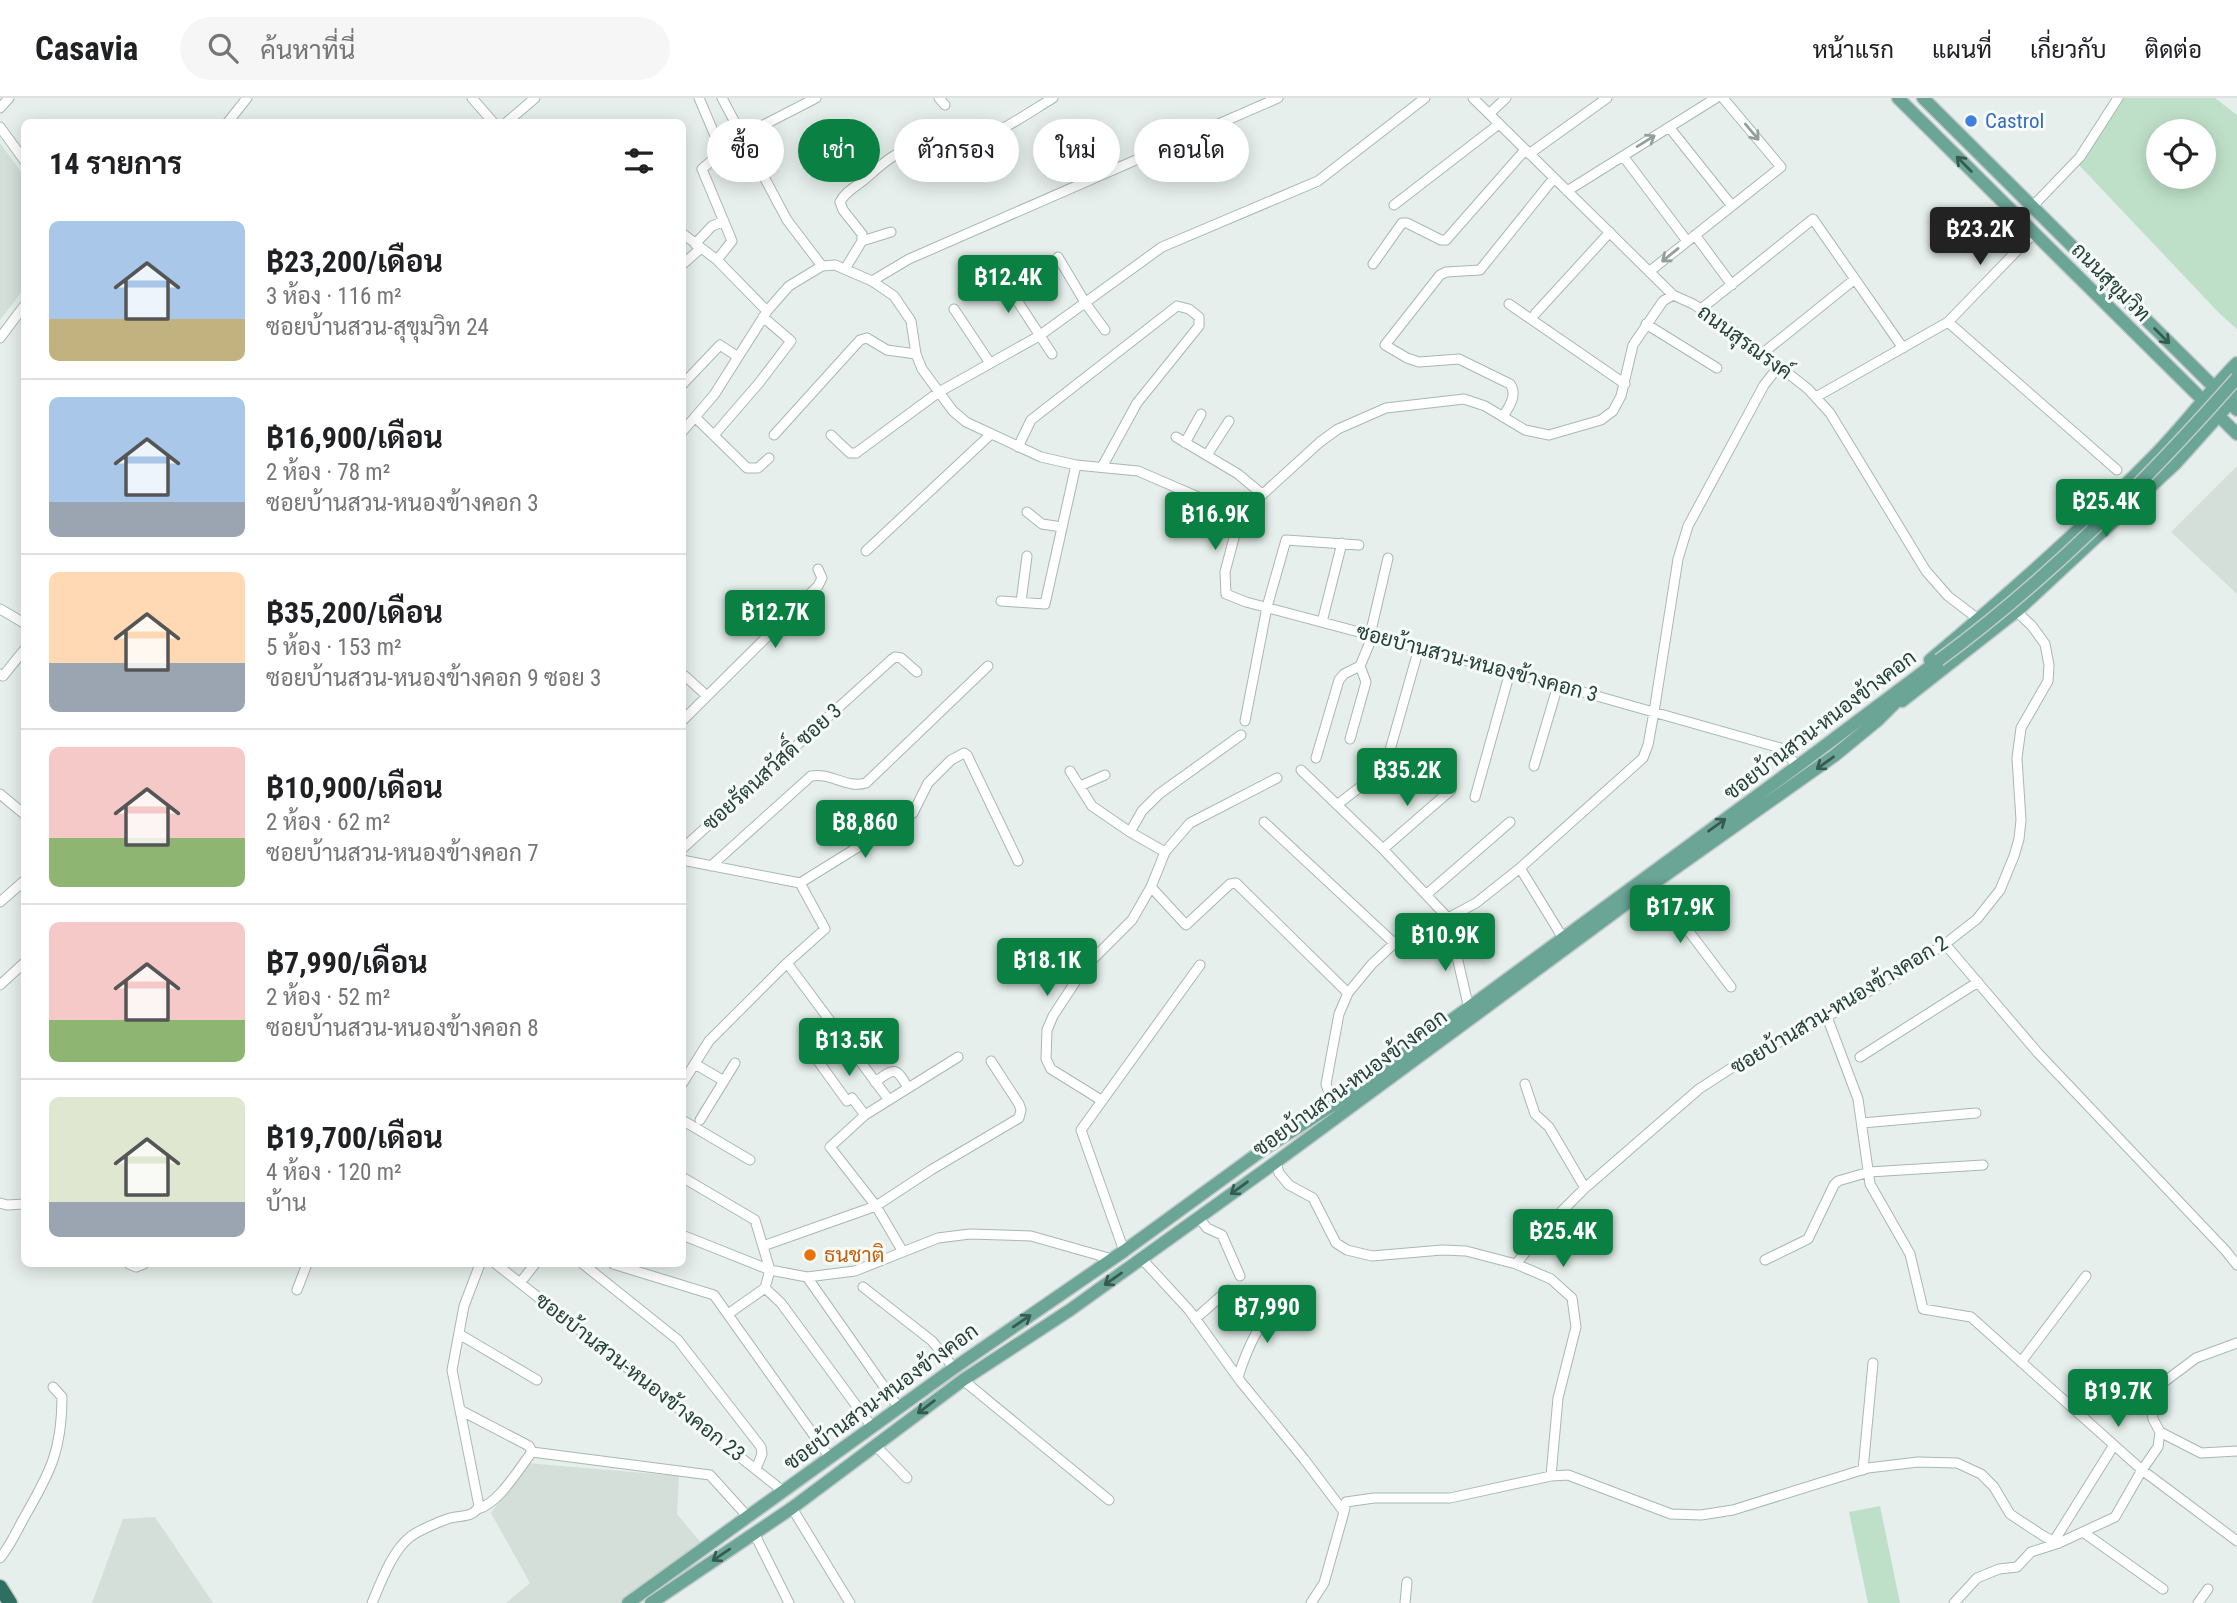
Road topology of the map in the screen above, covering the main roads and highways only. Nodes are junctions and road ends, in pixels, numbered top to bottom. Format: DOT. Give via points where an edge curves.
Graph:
graph roads {
  1 [pos="1898,98"];
  2 [pos="1923,98"];
  3 [pos="2237,363"];
  4 [pos="2237,378"];
  5 [pos="2214,387"];
  6 [pos="2204,400"];
  7 [pos="2235,403"];
  8 [pos="2220,416"];
  9 [pos="2237,433"];
  10 [pos="2140,471"];
  11 [pos="2152,485"];
  12 [pos="1875,715"];
  13 [pos="1470,1013"];
  14 [pos="1199,1195"];
  15 [pos="1203,1214"];
  16 [pos="783,1491"];
  17 [pos="792,1508"];
  18 [pos="0,1587"];
  19 [pos="10,1603"];
  20 [pos="628,1603"];
  21 [pos="651,1603"];
  6 -- 1 [label="main road, ถนนสุขุมวิท, one-way"];
  2 -- 5 [label="main road, ถนนสุขุมวิท, one-way"];
  3 -- 5 [label="main road"];
  4 -- 12 [label="main road, ซอยบ้านสวน-หนองข้างคอก, bridge" via="2145,480 1992,621"];
  5 -- 6 [label="main road"];
  5 -- 7 [label="main road, ถนนสุขุมวิท"];
  6 -- 8 [label="main road, ถนนสุขุมวิท"];
  6 -- 10 [label="main road"];
  7 -- 8 [label="main road"];
  8 -- 9 [label="main road, ถนนสุขุมวิท"];
  8 -- 11 [label="main road"];
  10 -- 11 [label="main road"];
  10 -- 12 [label="main road"];
  11 -- 12 [label="main road" via="2017,612"];
  13 -- 12 [label="main road, ซอยบ้านสวน-หนองข้างคอก, one-way" via="1563,938 1797,766"];
  12 -- 13 [label="main road, ซอยบ้านสวน-หนองข้างคอก, one-way" via="1835,756"];
  13 -- 14 [label="main road, ซอยบ้านสวน-หนองข้างคอก"];
  13 -- 15 [label="main road, ซอยบ้านสวน-หนองข้างคอก, one-way"];
  14 -- 15 [label="main road"];
  16 -- 14 [label="main road, ซอยบ้านสวน-หนองข้างคอก, one-way"];
  15 -- 17 [label="main road, ซอยบ้านสวน-หนองข้างคอก, one-way" via="963,1380"];
  16 -- 17 [label="main road"];
  16 -- 20 [label="main road, ซอยบ้านสวน-หนองข้างคอก"];
  17 -- 21 [label="main road, ซอยบ้านสวน-หนองข้างคอก, one-way"];
  18 -- 19 [label="highway"];
}
